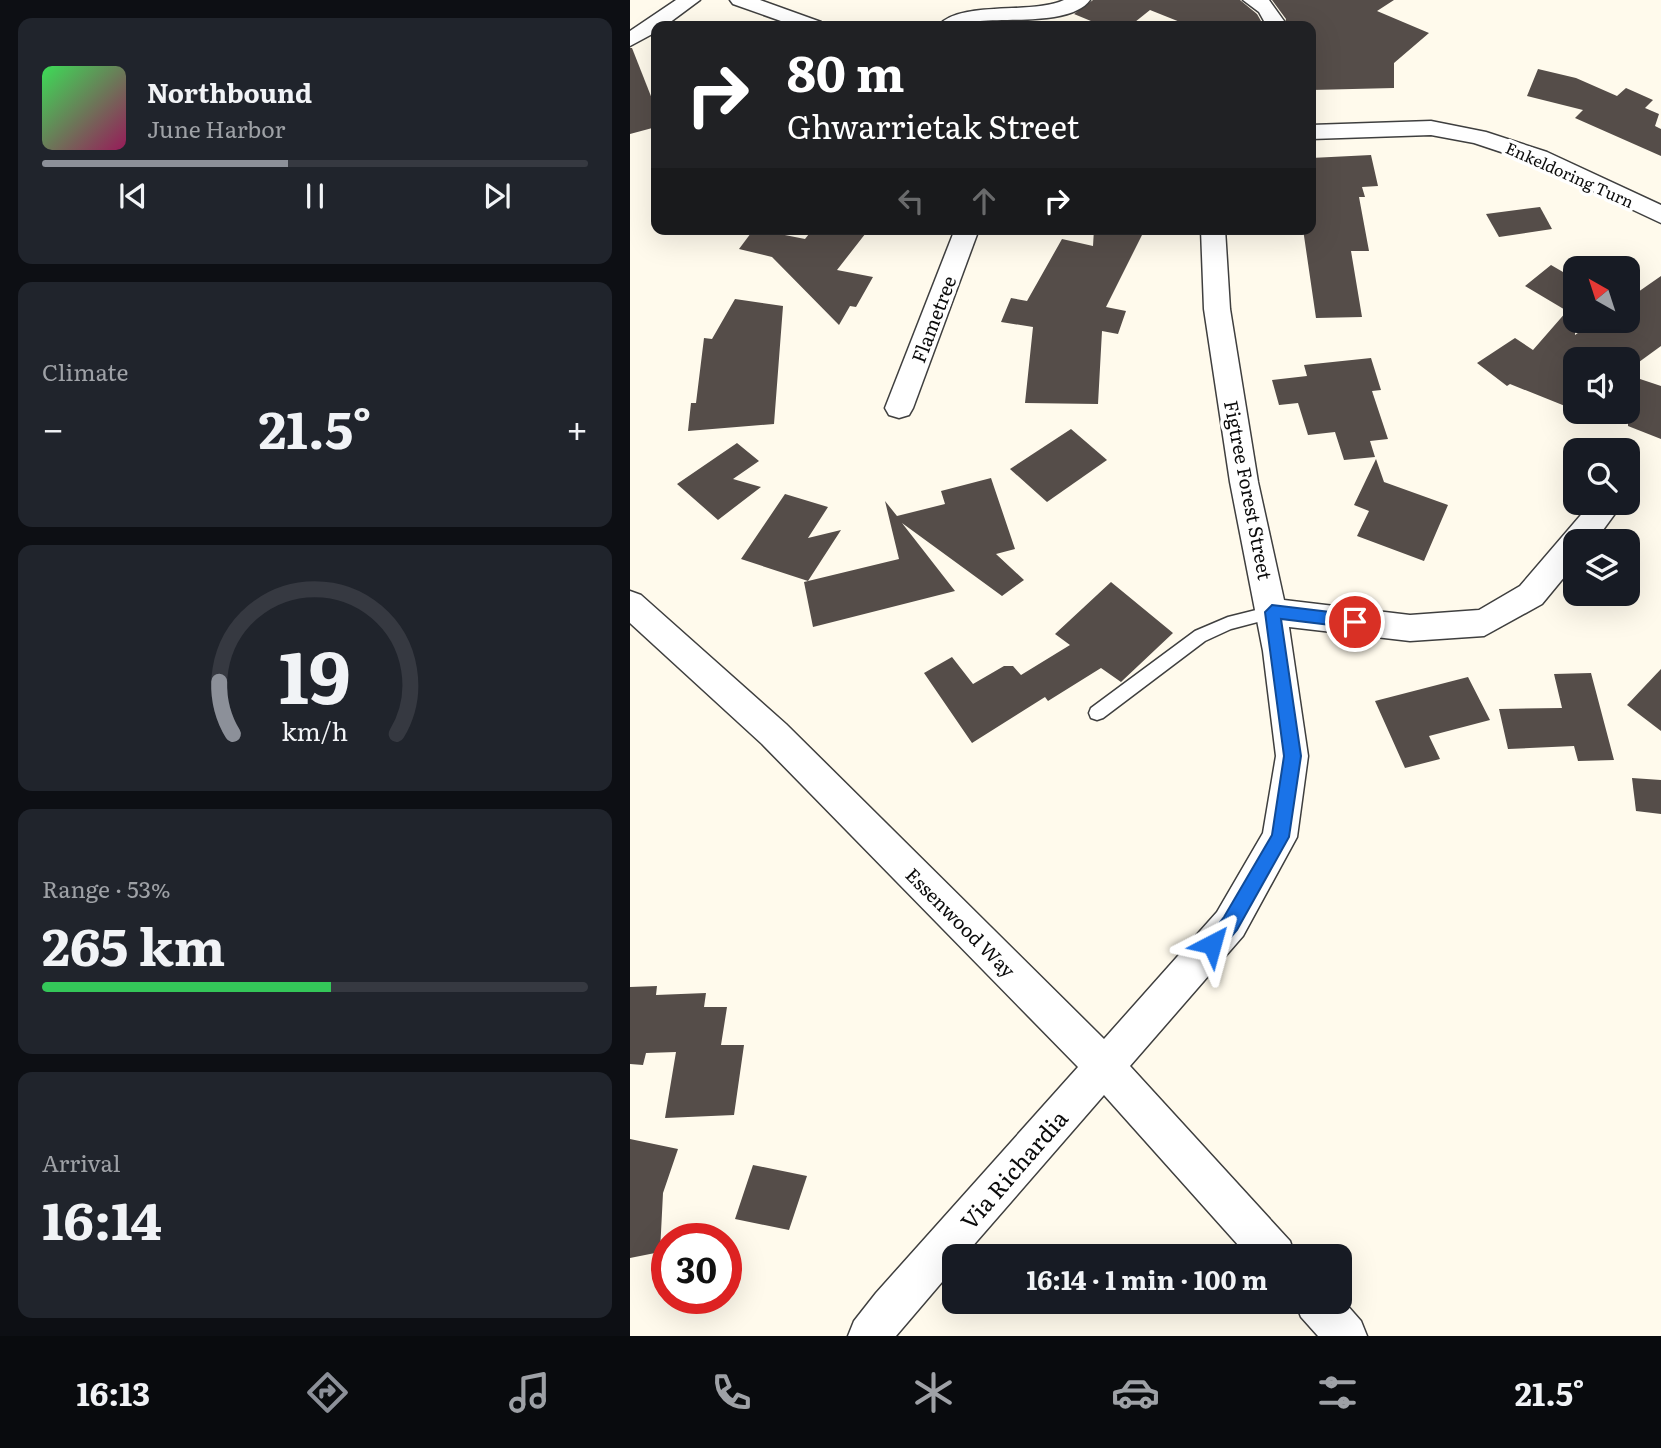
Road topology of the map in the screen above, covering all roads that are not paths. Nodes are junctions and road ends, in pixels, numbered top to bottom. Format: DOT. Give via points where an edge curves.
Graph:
graph roads {
  1 [pos="690,0"];
  2 [pos="740,0"];
  3 [pos="1080,0"];
  4 [pos="1253,0"];
  5 [pos="658,21"];
  6 [pos="800,21"];
  7 [pos="957,21"];
  8 [pos="1274,21"];
  9 [pos="651,26"];
  10 [pos="630,40"];
  11 [pos="1316,132"];
  12 [pos="1661,215"];
  13 [pos="965,235"];
  14 [pos="1213,235"];
  15 [pos="899,408"];
  16 [pos="1599,515"];
  17 [pos="1587,529"];
  18 [pos="1563,557"];
  19 [pos="630,604"];
  20 [pos="1272,612"];
  21 [pos="1097,713"];
  22 [pos="1104,1066"];
  23 [pos="1264,1244"];
  24 [pos="1327,1314"];
  25 [pos="869,1336"];
  26 [pos="1346,1336"];
  1 -- 5 [label="street"];
  2 -- 6 [label="street"];
  3 -- 7 [label="street" via="1046,12 967,15"];
  4 -- 8 [label="street"];
  9 -- 10 [label="street"];
  11 -- 12 [label="street, Enkeldoring Turn" via="1431,128 1478,137 1539,157"];
  13 -- 15 [label="street, Flametree"];
  14 -- 20 [label="street, Figtree Forest Street" via="1217,309"];
  16 -- 17 [label="street"];
  18 -- 20 [label="street" via="1531,595 1484,623 1410,628"];
  19 -- 22 [label="street, Essenwood Way" via="774,734"];
  20 -- 21 [label="lane" via="1227,622 1200,636"];
  20 -- 22 [label="street, Figtree Forest Street" via="1292,756 1280,837 1230,924"];
  22 -- 23 [label="street, Essenwood Way"];
  22 -- 25 [label="street, Via Richardia"];
  24 -- 26 [label="street"];
}
